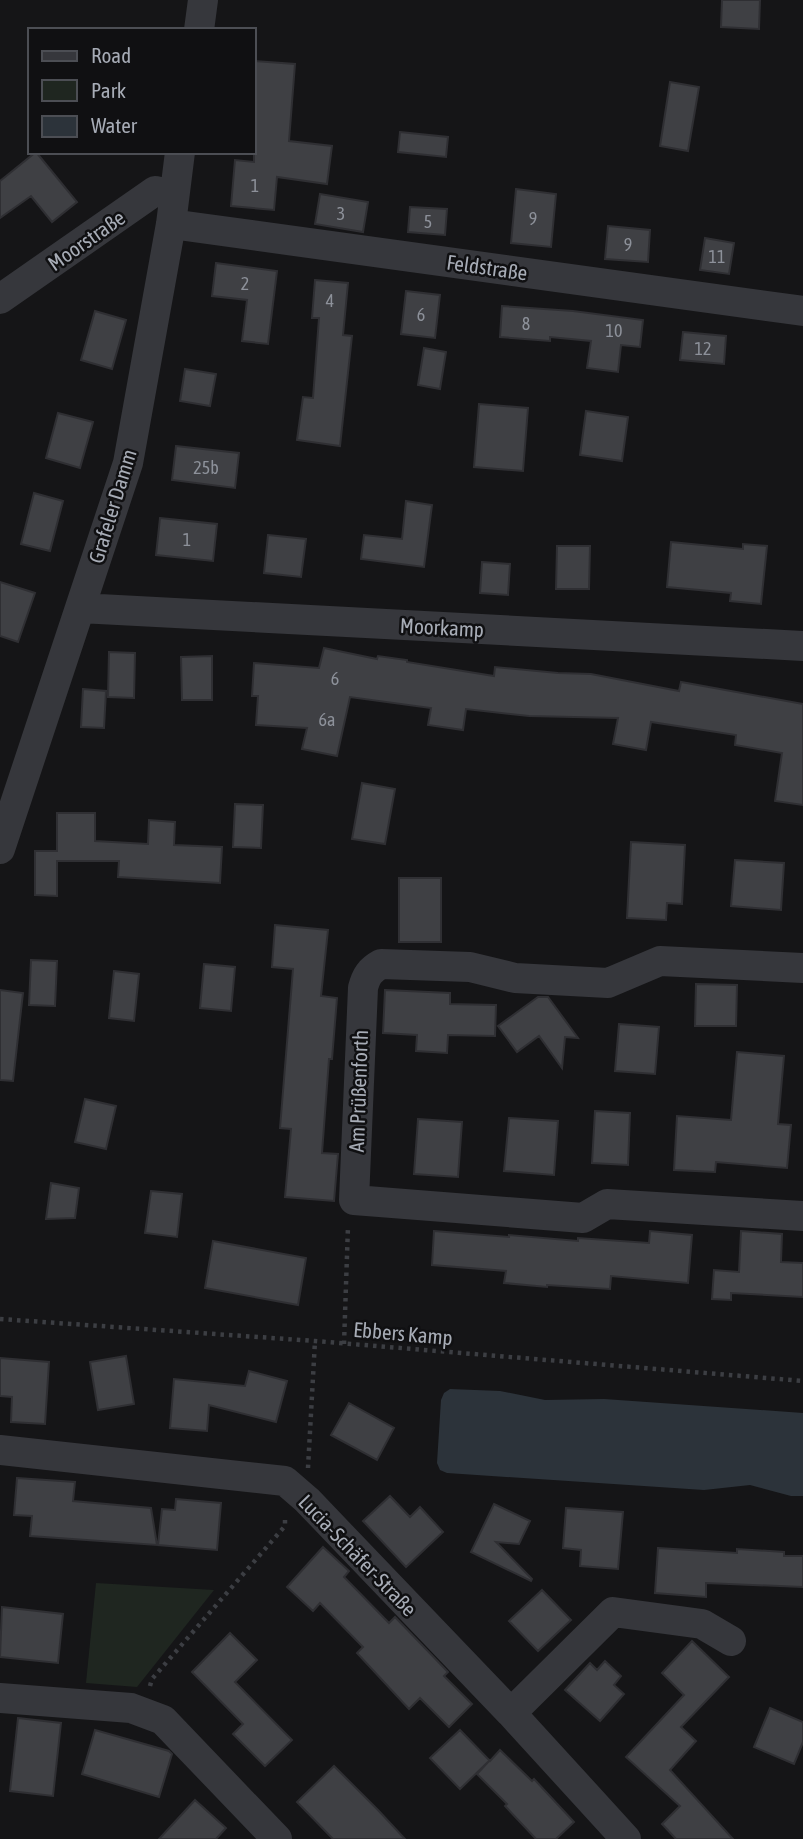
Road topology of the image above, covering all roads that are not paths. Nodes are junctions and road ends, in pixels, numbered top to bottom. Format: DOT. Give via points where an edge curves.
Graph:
graph roads {
  1 [pos="203,0"];
  2 [pos="198,28"];
  3 [pos="180,154"];
  4 [pos="173,209"];
  5 [pos="0,299"];
  6 [pos="803,311"];
  7 [pos="80,608"];
  8 [pos="803,646"];
  9 [pos="0,849"];
  10 [pos="803,968"];
  11 [pos="803,1212"];
  12 [pos="0,1451"];
  13 [pos="731,1641"];
  14 [pos="0,1698"];
  15 [pos="511,1713"];
  16 [pos="277,1839"];
  17 [pos="626,1839"];
  1 -- 2 [label="street"];
  3 -- 4 [label="street, Grafeler Damm"];
  4 -- 5 [label="street, Moorstraße" via="155,191"];
  4 -- 6 [label="street, Feldstraße"];
  4 -- 7 [label="street, Grafeler Damm" via="128,463"];
  7 -- 8 [label="street, Moorkamp"];
  7 -- 9 [label="street, Grafeler Damm"];
  10 -- 11 [label="street, Am Prüßenforth" via="660,961 608,983 515,978 470,967 381,964 373,968 363,988 354,1200 583,1218 607,1204"];
  12 -- 15 [label="street, Lucia-Schäfer-Straße" via="296,1491"];
  13 -- 15 [label="street" via="702,1624 612,1612"];
  14 -- 16 [label="street" via="143,1711 163,1720"];
  15 -- 17 [label="street, Lucia-Schäfer-Straße"];
}
